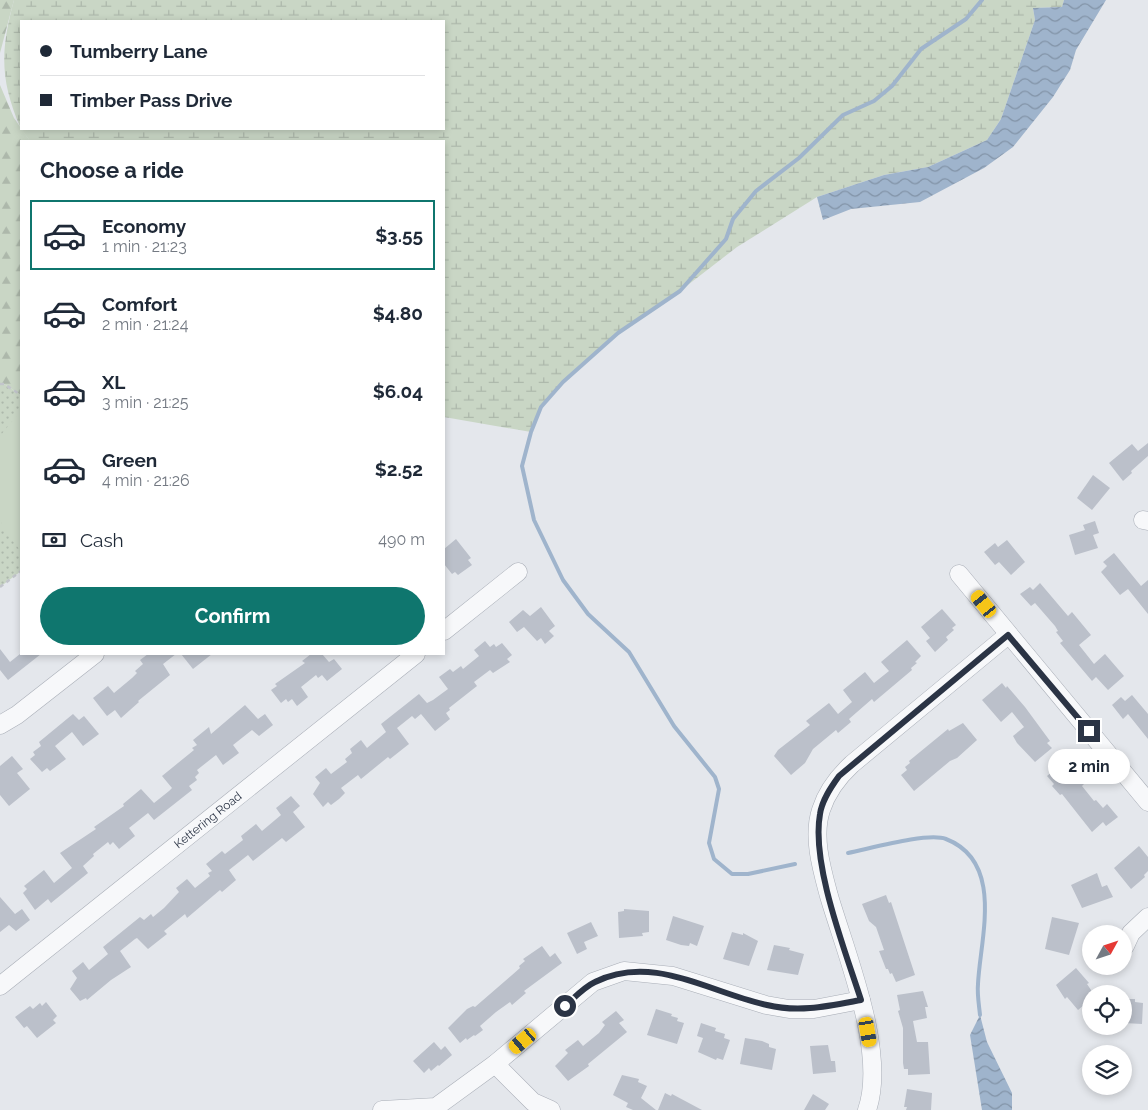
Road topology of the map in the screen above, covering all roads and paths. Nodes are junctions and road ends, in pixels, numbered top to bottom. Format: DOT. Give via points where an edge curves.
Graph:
graph roads {
  1 [pos="0,384"];
  2 [pos="20,394"];
  3 [pos="20,572"];
  4 [pos="518,572"];
  5 [pos="959,574"];
  6 [pos="0,587"];
  7 [pos="445,628"];
  8 [pos="1008,635"];
  9 [pos="94,655"];
  10 [pos="415,655"];
  11 [pos="0,725"];
  12 [pos="1148,802"];
  13 [pos="1148,917"];
  14 [pos="1132,932"];
  15 [pos="0,986"];
  16 [pos="861,1000"];
  17 [pos="495,1064"];
  18 [pos="382,1110"];
  19 [pos="551,1110"];
  20 [pos="867,1110"];
  1 -- 2 [label="path"];
  3 -- 6 [label="path"];
  4 -- 7 [label="street"];
  5 -- 8 [label="street"];
  8 -- 12 [label="street"];
  8 -- 16 [label="street" via="852,764 830,788 820,811 819,852 823,876"];
  9 -- 11 [label="street" via="18,715"];
  10 -- 15 [label="street, Kettering Road"];
  13 -- 14 [label="street"];
  16 -- 17 [label="street" via="814,1009 789,1009 673,976 624,970 593,982"];
  16 -- 20 [label="street" via="872,1067 872,1090"];
  17 -- 18 [label="street" via="436,1106"];
  17 -- 19 [label="street" via="533,1102"];
}
